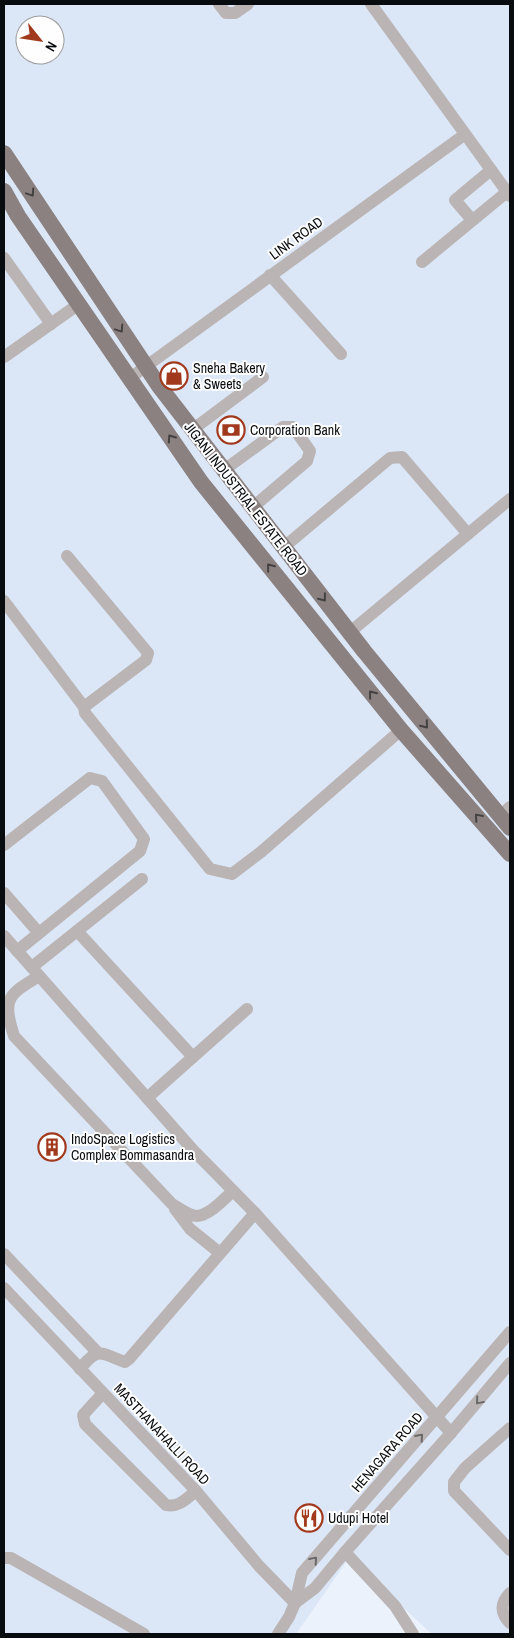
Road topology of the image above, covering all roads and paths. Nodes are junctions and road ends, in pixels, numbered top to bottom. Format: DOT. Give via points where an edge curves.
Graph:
graph roads {
  1 [pos="219,4"];
  2 [pos="248,4"];
  3 [pos="371,4"];
  4 [pos="464,135"];
  5 [pos="4,153"];
  6 [pos="491,170"];
  7 [pos="4,191"];
  8 [pos="509,194"];
  9 [pos="472,220"];
  10 [pos="4,258"];
  11 [pos="422,262"];
  12 [pos="270,275"];
  13 [pos="79,304"];
  14 [pos="51,324"];
  15 [pos="341,354"];
  16 [pos="4,357"];
  17 [pos="146,367"];
  18 [pos="263,377"];
  19 [pos="130,378"];
  20 [pos="192,430"];
  21 [pos="224,470"];
  22 [pos="510,499"];
  23 [pos="253,507"];
  24 [pos="468,534"];
  25 [pos="284,547"];
  26 [pos="67,556"];
  27 [pos="4,601"];
  28 [pos="350,632"];
  29 [pos="84,707"];
  30 [pos="401,730"];
  31 [pos="507,817"];
  32 [pos="4,845"];
  33 [pos="510,854"];
  34 [pos="142,879"];
  35 [pos="4,893"];
  36 [pos="77,931"];
  37 [pos="39,933"];
  38 [pos="4,936"];
  39 [pos="17,951"];
  40 [pos="36,972"];
  41 [pos="247,1009"];
  42 [pos="4,1020"];
  43 [pos="14,1036"];
  44 [pos="193,1057"];
  45 [pos="147,1098"];
  46 [pos="233,1191"];
  47 [pos="172,1204"];
  48 [pos="255,1213"];
  49 [pos="220,1253"];
  50 [pos="4,1254"];
  51 [pos="4,1288"];
  52 [pos="510,1332"];
  53 [pos="98,1353"];
  54 [pos="510,1363"];
  55 [pos="80,1369"];
  56 [pos="103,1393"];
  57 [pos="438,1417"];
  58 [pos="510,1428"];
  59 [pos="451,1432"];
  60 [pos="196,1491"];
  61 [pos="510,1550"];
  62 [pos="345,1552"];
  63 [pos="4,1558"];
  64 [pos="510,1593"];
  65 [pos="295,1603"];
  66 [pos="510,1623"];
  67 [pos="144,1634"];
  68 [pos="278,1634"];
  69 [pos="413,1634"];
  1 -- 2 [label="street" via="226,13 235,13"];
  3 -- 4 [label="street"];
  4 -- 6 [label="street"];
  4 -- 12 [label="street, LINK ROAD"];
  5 -- 17 [label="main road, JIGANI INDUSTRIAL ESTATE ROAD, one-way"];
  6 -- 8 [label="street"];
  6 -- 9 [label="street" via="455,200"];
  7 -- 13 [label="main road, JIGANI INDUSTRIAL ESTATE ROAD"];
  8 -- 9 [label="street"];
  9 -- 11 [label="street"];
  10 -- 14 [label="street"];
  12 -- 15 [label="street"];
  12 -- 17 [label="street, LINK ROAD"];
  13 -- 14 [label="street"];
  13 -- 19 [label="main road, JIGANI INDUSTRIAL ESTATE ROAD"];
  14 -- 16 [label="street"];
  17 -- 19 [label="street, LINK ROAD"];
  17 -- 20 [label="main road, JIGANI INDUSTRIAL ESTATE ROAD"];
  18 -- 20 [label="street"];
  30 -- 19 [label="main road, JIGANI INDUSTRIAL ESTATE ROAD, one-way" via="201,482"];
  20 -- 21 [label="main road, JIGANI INDUSTRIAL ESTATE ROAD"];
  21 -- 23 [label="main road, JIGANI INDUSTRIAL ESTATE ROAD"];
  21 -- 23 [label="street" via="283,427 293,427 310,451 307,461"];
  22 -- 24 [label="street"];
  23 -- 25 [label="main road, JIGANI INDUSTRIAL ESTATE ROAD"];
  24 -- 25 [label="street" via="402,457 390,458"];
  24 -- 28 [label="street"];
  25 -- 28 [label="main road, JIGANI INDUSTRIAL ESTATE ROAD, one-way"];
  26 -- 29 [label="street" via="148,653 146,660"];
  27 -- 29 [label="street"];
  28 -- 31 [label="main road, JIGANI INDUSTRIAL ESTATE ROAD, one-way"];
  29 -- 30 [label="street" via="85,713 210,869 232,874"];
  33 -- 30 [label="main road, JIGANI INDUSTRIAL ESTATE ROAD, one-way"];
  32 -- 37 [label="street" via="90,778 102,781 144,839 140,851"];
  34 -- 36 [label="street"];
  35 -- 37 [label="street"];
  36 -- 40 [label="street"];
  36 -- 44 [label="street"];
  37 -- 39 [label="street"];
  38 -- 39 [label="street"];
  39 -- 40 [label="street"];
  40 -- 43 [label="street" via="11,994 8,1015"];
  40 -- 45 [label="street"];
  41 -- 44 [label="street"];
  42 -- 43 [label="street"];
  43 -- 47 [label="street"];
  44 -- 45 [label="street"];
  45 -- 46 [label="street"];
  46 -- 47 [label="street" via="207,1212 196,1216"];
  46 -- 48 [label="street"];
  47 -- 49 [label="street" via="190,1229"];
  48 -- 49 [label="street"];
  48 -- 57 [label="street"];
  49 -- 53 [label="street" via="129,1359 125,1362"];
  50 -- 53 [label="street"];
  51 -- 55 [label="street, MASTHANAHALLI ROAD"];
  52 -- 57 [label="street, HENAGARA ROAD"];
  53 -- 55 [label="street"];
  54 -- 59 [label="street, one-way"];
  55 -- 56 [label="street, MASTHANAHALLI ROAD"];
  56 -- 60 [label="street, MASTHANAHALLI ROAD"];
  56 -- 60 [label="street" via="82,1414 85,1424 166,1505 178,1505"];
  57 -- 59 [label="street"];
  65 -- 57 [label="street, HENAGARA ROAD, one-way" via="302,1573"];
  58 -- 61 [label="street" via="465,1468 454,1482 454,1490"];
  59 -- 62 [label="street"];
  60 -- 65 [label="street, MASTHANAHALLI ROAD"];
  62 -- 65 [label="street" via="315,1588"];
  62 -- 69 [label="street" via="395,1606"];
  63 -- 67 [label="street" via="11,1558"];
  64 -- 66 [label="street" via="504,1598 502,1608"];
  65 -- 68 [label="street"];
}
